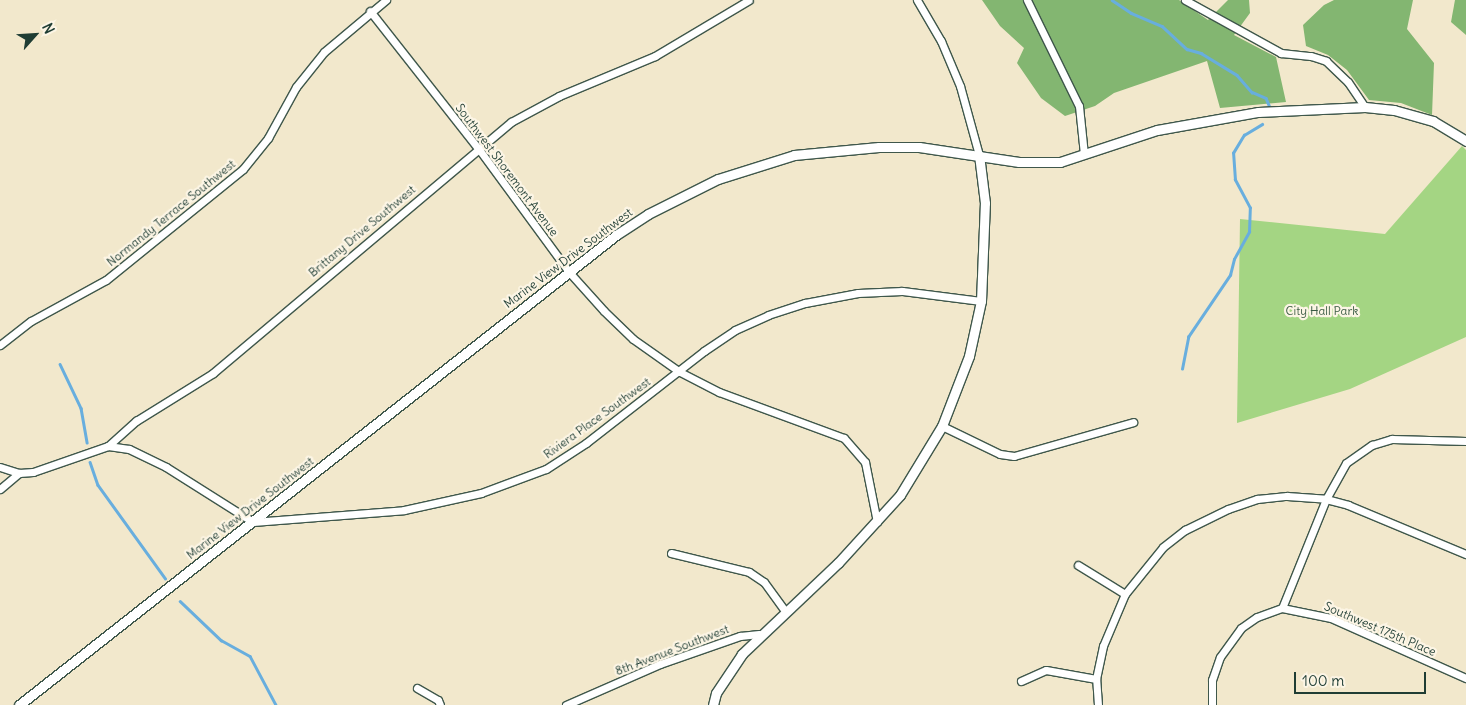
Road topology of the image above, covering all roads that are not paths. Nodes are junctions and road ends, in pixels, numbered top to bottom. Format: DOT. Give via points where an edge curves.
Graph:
graph roads {
  1 [pos="386,0"];
  2 [pos="749,0"];
  3 [pos="917,0"];
  4 [pos="1027,0"];
  5 [pos="1185,0"];
  6 [pos="370,11"];
  7 [pos="1365,108"];
  8 [pos="1466,142"];
  9 [pos="478,148"];
  10 [pos="1084,154"];
  11 [pos="979,155"];
  12 [pos="569,272"];
  13 [pos="981,301"];
  14 [pos="0,344"];
  15 [pos="680,372"];
  16 [pos="1133,422"];
  17 [pos="942,426"];
  18 [pos="1466,441"];
  19 [pos="108,446"];
  20 [pos="0,467"];
  21 [pos="19,473"];
  22 [pos="0,489"];
  23 [pos="1326,499"];
  24 [pos="252,522"];
  25 [pos="877,522"];
  26 [pos="671,553"];
  27 [pos="1466,554"];
  28 [pos="1078,565"];
  29 [pos="1125,594"];
  30 [pos="1282,608"];
  31 [pos="785,611"];
  32 [pos="759,634"];
  33 [pos="1466,678"];
  34 [pos="1096,679"];
  35 [pos="1021,681"];
  36 [pos="417,688"];
  37 [pos="19,705"];
  38 [pos="440,705"];
  39 [pos="566,705"];
  40 [pos="713,705"];
  41 [pos="1098,705"];
  42 [pos="1212,705"];
  1 -- 6 [label="street, Normandy Terrace Southwest"];
  2 -- 9 [label="street, Brittany Drive Southwest" via="655,56 526,112"];
  3 -- 11 [label="street" via="941,41 960,86"];
  4 -- 10 [label="street" via="1079,106"];
  5 -- 7 [label="street" via="1273,49 1326,61 1348,82"];
  6 -- 9 [label="street, Southwest Shoremont Avenue"];
  6 -- 14 [label="street, Normandy Terrace Southwest" via="324,52 308,71 268,138 243,169 106,280 31,321"];
  7 -- 8 [label="street, Marine View Drive Southwest" via="1413,113 1433,121"];
  7 -- 10 [label="street, Marine View Drive Southwest" via="1258,112 1209,119 1156,130"];
  9 -- 12 [label="street, Southwest Shoremont Avenue"];
  9 -- 19 [label="street, Brittany Drive Southwest" via="213,373 136,422"];
  10 -- 11 [label="street, Marine View Drive Southwest" via="1044,163"];
  11 -- 12 [label="street, Marine View Drive Southwest" via="919,147 831,149 756,165 718,179 648,214"];
  11 -- 13 [label="street" via="985,203"];
  12 -- 15 [label="street, Southwest Shoremont Avenue" via="633,340"];
  12 -- 24 [label="street, Marine View Drive Southwest"];
  13 -- 15 [label="street, Riviera Place Southwest" via="902,291 858,293 805,303 735,330"];
  13 -- 17 [label="street" via="969,356"];
  15 -- 24 [label="street, Riviera Place Southwest" via="586,443 525,478 481,493 404,510"];
  15 -- 25 [label="street, Southwest Shoremont Avenue" via="719,392 844,438 864,462"];
  16 -- 17 [label="street" via="1014,456 1000,454"];
  17 -- 25 [label="street" via="900,495"];
  18 -- 23 [label="street" via="1392,439 1372,445 1346,463"];
  19 -- 21 [label="street, Brittany Drive Southwest" via="99,446 33,472"];
  19 -- 24 [label="street" via="129,449 166,467"];
  20 -- 21 [label="street"];
  21 -- 22 [label="street, Brittany Drive Southwest"];
  23 -- 27 [label="street"];
  23 -- 29 [label="street" via="1287,496 1257,499 1208,517 1164,547"];
  23 -- 30 [label="street"];
  24 -- 37 [label="street, Marine View Drive Southwest"];
  25 -- 31 [label="street"];
  26 -- 31 [label="street" via="749,572 764,582"];
  28 -- 29 [label="street"];
  29 -- 34 [label="street" via="1109,626"];
  30 -- 33 [label="street, Southwest 175th Place" via="1331,618"];
  30 -- 42 [label="street" via="1257,617 1228,642 1212,680"];
  31 -- 32 [label="street"];
  32 -- 39 [label="street, 8th Avenue Southwest" via="740,636 660,664"];
  32 -- 40 [label="street" via="727,675"];
  34 -- 35 [label="street" via="1046,670"];
  34 -- 41 [label="street"];
  36 -- 38 [label="street" via="438,700"];
}
